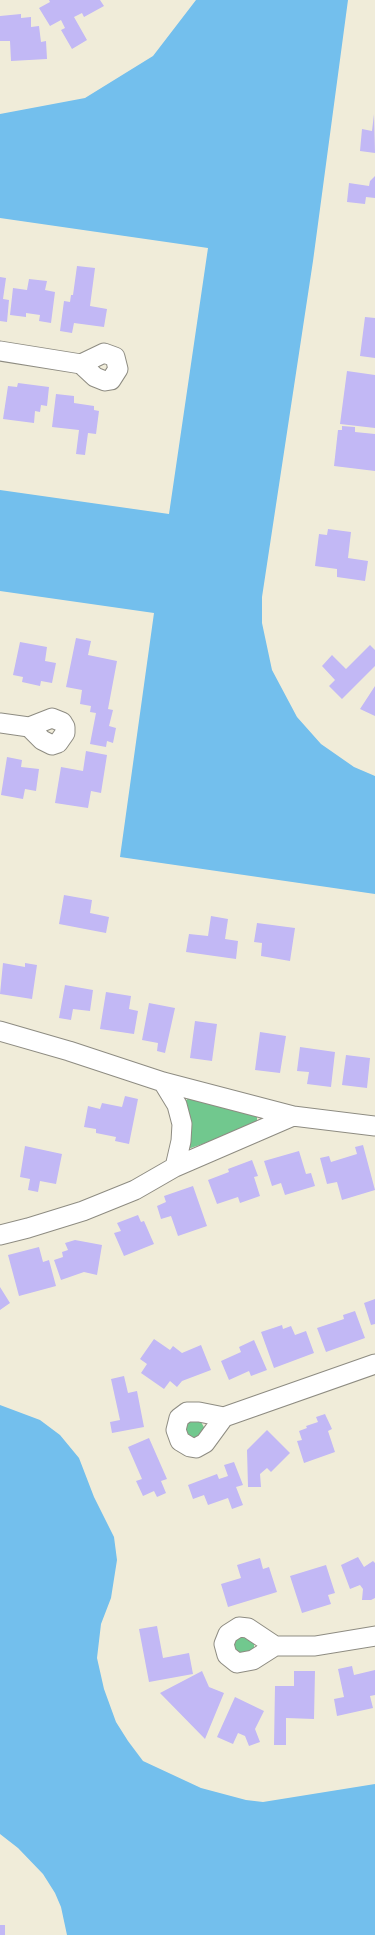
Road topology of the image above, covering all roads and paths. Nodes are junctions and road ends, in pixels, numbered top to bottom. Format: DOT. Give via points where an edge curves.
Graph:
graph roads {
  1 [pos="0,351"];
  2 [pos="81,364"];
  3 [pos="0,723"];
  4 [pos="29,727"];
  5 [pos="0,1031"];
  6 [pos="163,1082"];
  7 [pos="293,1116"];
  8 [pos="375,1126"];
  9 [pos="175,1166"];
  10 [pos="0,1235"];
  11 [pos="375,1364"];
  12 [pos="224,1417"];
  13 [pos="375,1636"];
  14 [pos="275,1646"];
  1 -- 2 [label="street"];
  3 -- 4 [label="street"];
  5 -- 6 [label="street"];
  6 -- 7 [label="street"];
  6 -- 9 [label="street" via="177,1105 182,1124"];
  7 -- 8 [label="street"];
  7 -- 9 [label="street"];
  9 -- 10 [label="street" via="135,1190 83,1211"];
  11 -- 12 [label="street"];
  13 -- 14 [label="street" via="315,1646"];
}
